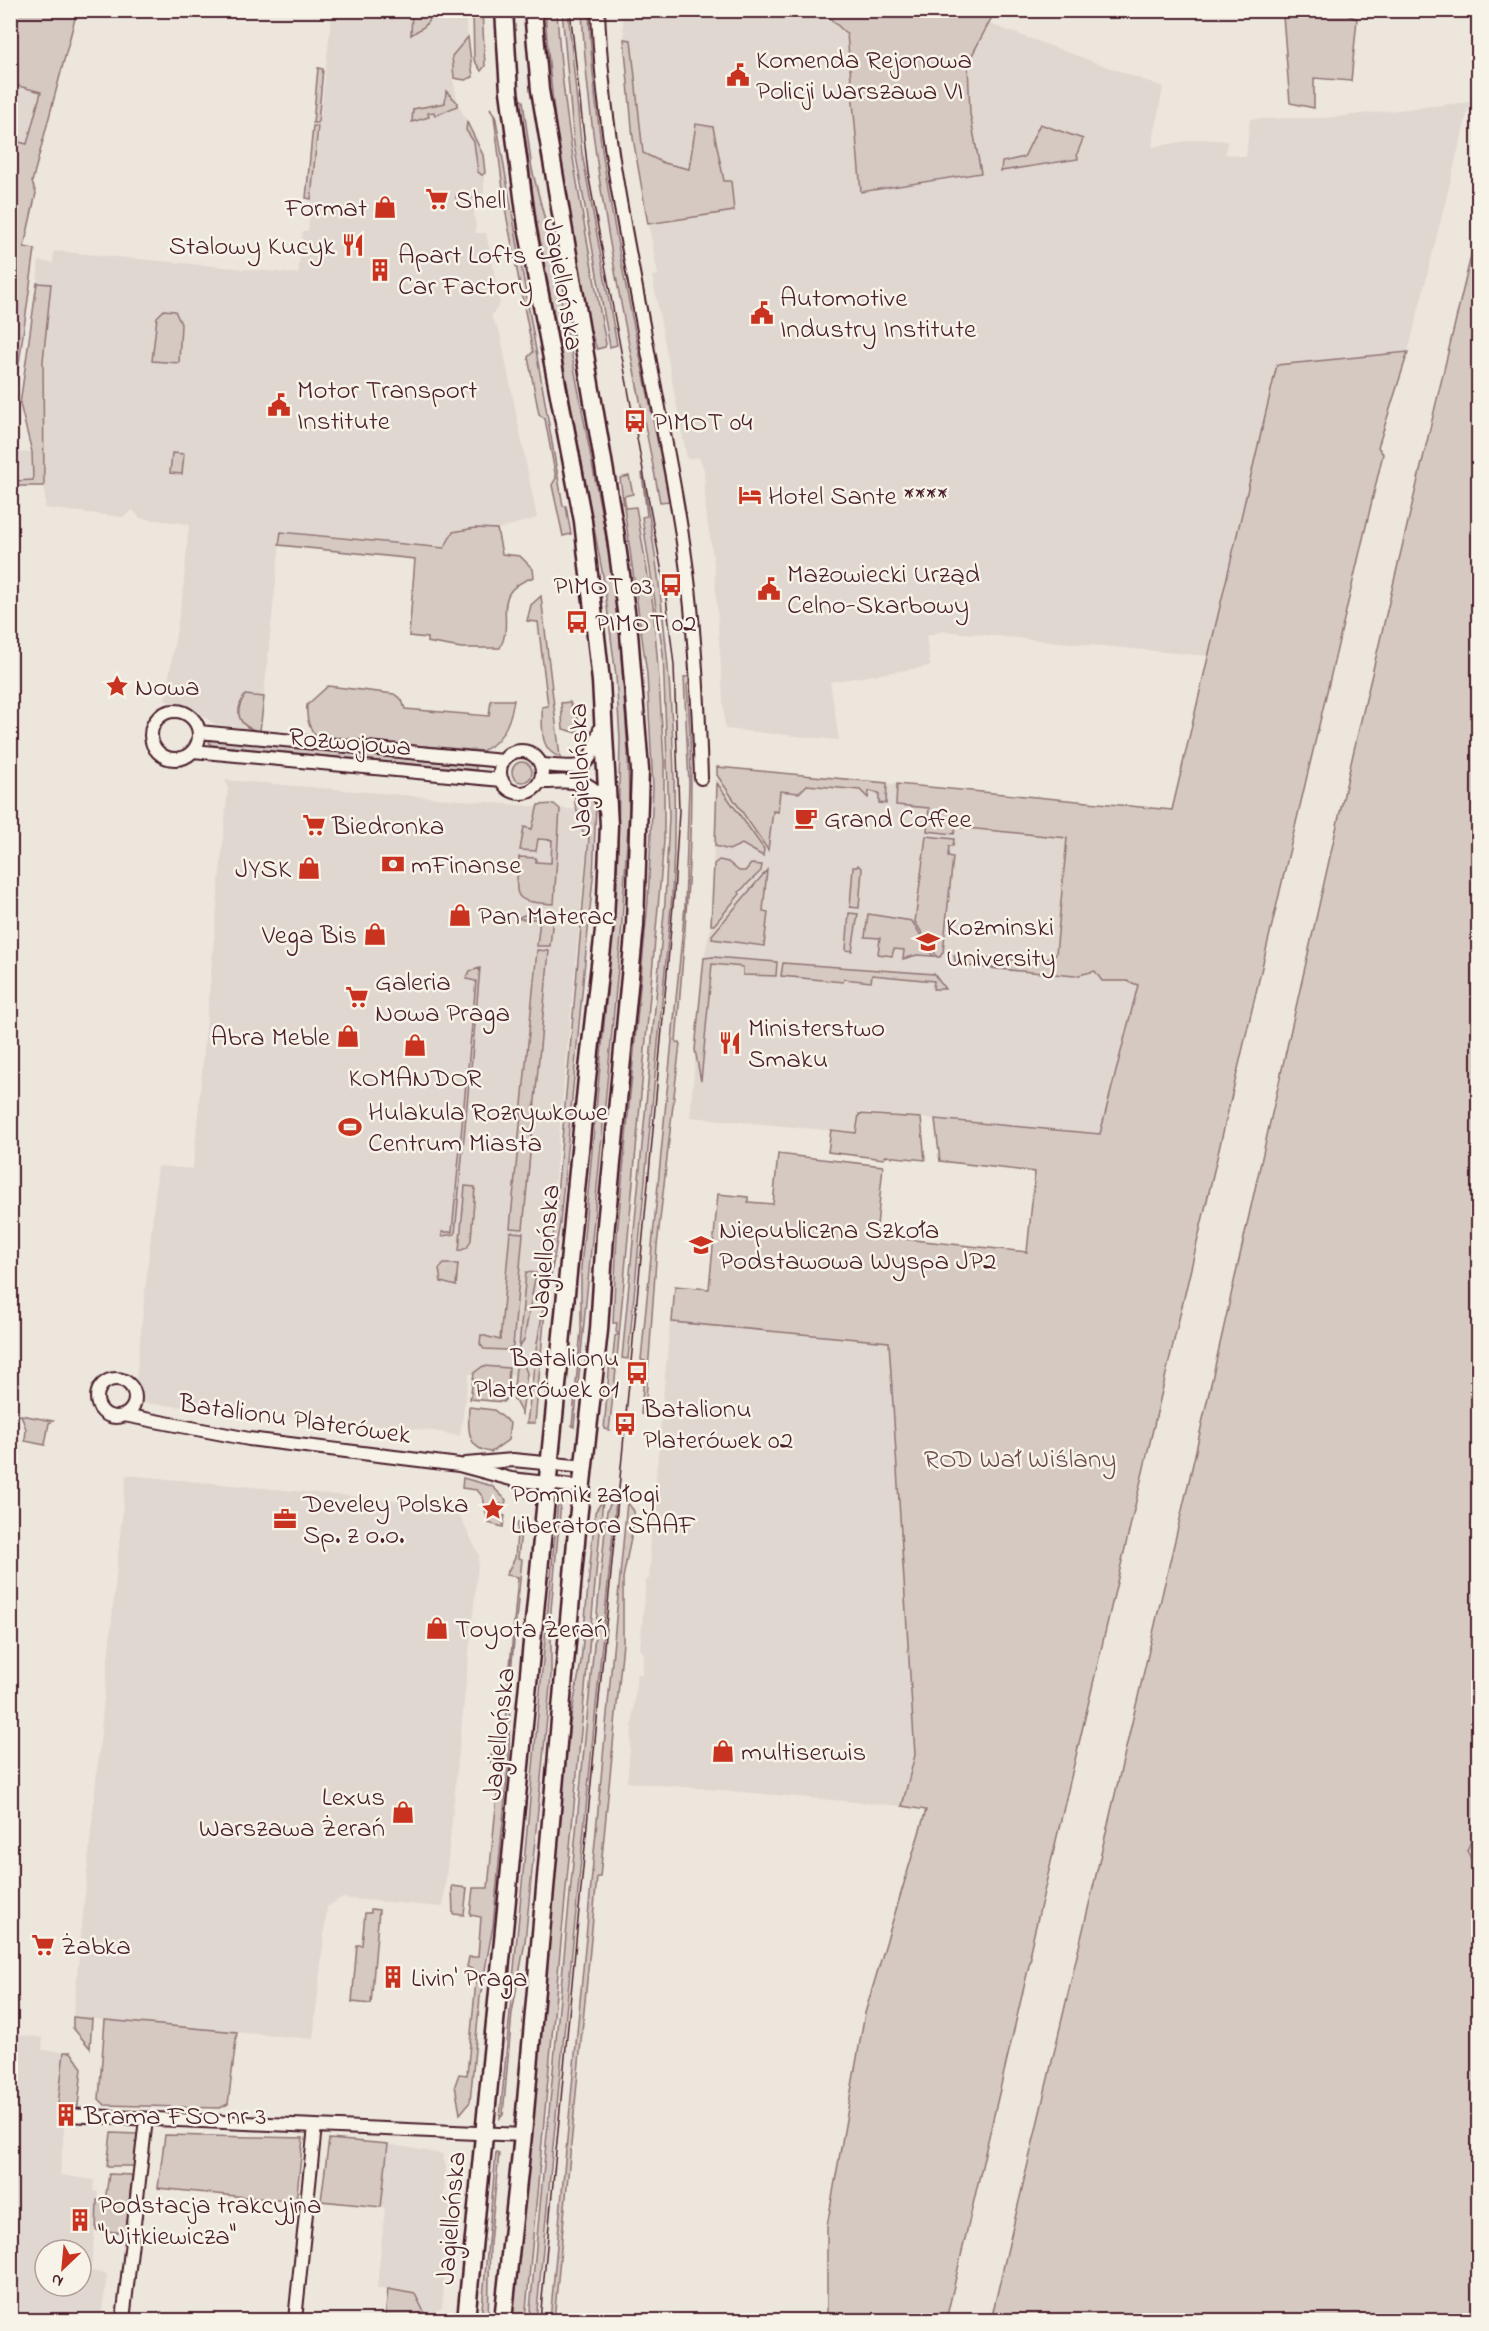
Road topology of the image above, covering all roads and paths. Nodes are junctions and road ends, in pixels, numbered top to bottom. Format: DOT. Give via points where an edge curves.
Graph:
graph roads {
  1 [pos="504,10"];
  2 [pos="533,10"];
  3 [pos="598,10"];
  4 [pos="604,717"];
  5 [pos="199,732"];
  6 [pos="193,750"];
  7 [pos="503,761"];
  8 [pos="542,765"];
  9 [pos="701,777"];
  10 [pos="502,780"];
  11 [pos="541,782"];
  12 [pos="609,825"];
  13 [pos="124,1415"];
  14 [pos="550,1464"];
  15 [pos="459,1465"];
  16 [pos="585,1467"];
  17 [pos="548,1483"];
  18 [pos="582,1487"];
  19 [pos="65,2115"];
  20 [pos="146,2119"];
  21 [pos="315,2126"];
  22 [pos="483,2135"];
  23 [pos="523,2135"];
  24 [pos="123,2320"];
  25 [pos="296,2320"];
  26 [pos="466,2320"];
  27 [pos="503,2320"];
  1 -- 4 [label="main road, Jagiellońska" via="509,91 527,227 583,521"];
  2 -- 16 [label="main road, Jagiellońska" via="540,90 615,531 629,633 640,770 635,925"];
  3 -- 9 [label="street" via="600,66 617,195 688,586"];
  4 -- 8 [label="street, Rozwojowa" via="593,755 586,764"];
  4 -- 12 [label="main road, Jagiellońska"];
  5 -- 6 [label="street"];
  5 -- 6 [label="street" via="193,720 181,712 160,716 153,727 154,746 163,755 181,758"];
  5 -- 7 [label="street, Rozwojowa"];
  6 -- 10 [label="street, Rozwojowa"];
  7 -- 8 [label="street, Rozwojowa" via="521,750 534,754"];
  7 -- 10 [label="street"];
  8 -- 11 [label="street"];
  10 -- 11 [label="street, Rozwojowa" via="510,790 521,794 532,791"];
  11 -- 12 [label="street, Rozwojowa" via="583,783 592,787 601,796"];
  12 -- 14 [label="main road, Jagiellońska" via="605,922 586,1077"];
  13 -- 15 [label="street, Batalionu Platerówek" via="249,1439"];
  14 -- 15 [label="street, Batalionu Platerówek" via="513,1460"];
  14 -- 16 [label="street, Batalionu Platerówek"];
  14 -- 17 [label="main road, Jagiellońska"];
  15 -- 17 [label="street, Batalionu Platerówek" via="501,1478"];
  16 -- 18 [label="main road, Jagiellońska"];
  17 -- 18 [label="street, Batalionu Platerówek"];
  17 -- 22 [label="main road, Jagiellońska"];
  18 -- 23 [label="main road, Jagiellońska"];
  19 -- 20 [label="street"];
  20 -- 21 [label="street"];
  20 -- 24 [label="street"];
  21 -- 22 [label="street"];
  21 -- 25 [label="street"];
  22 -- 23 [label="street"];
  22 -- 26 [label="main road, Jagiellońska"];
  23 -- 27 [label="main road, Jagiellońska"];
}
